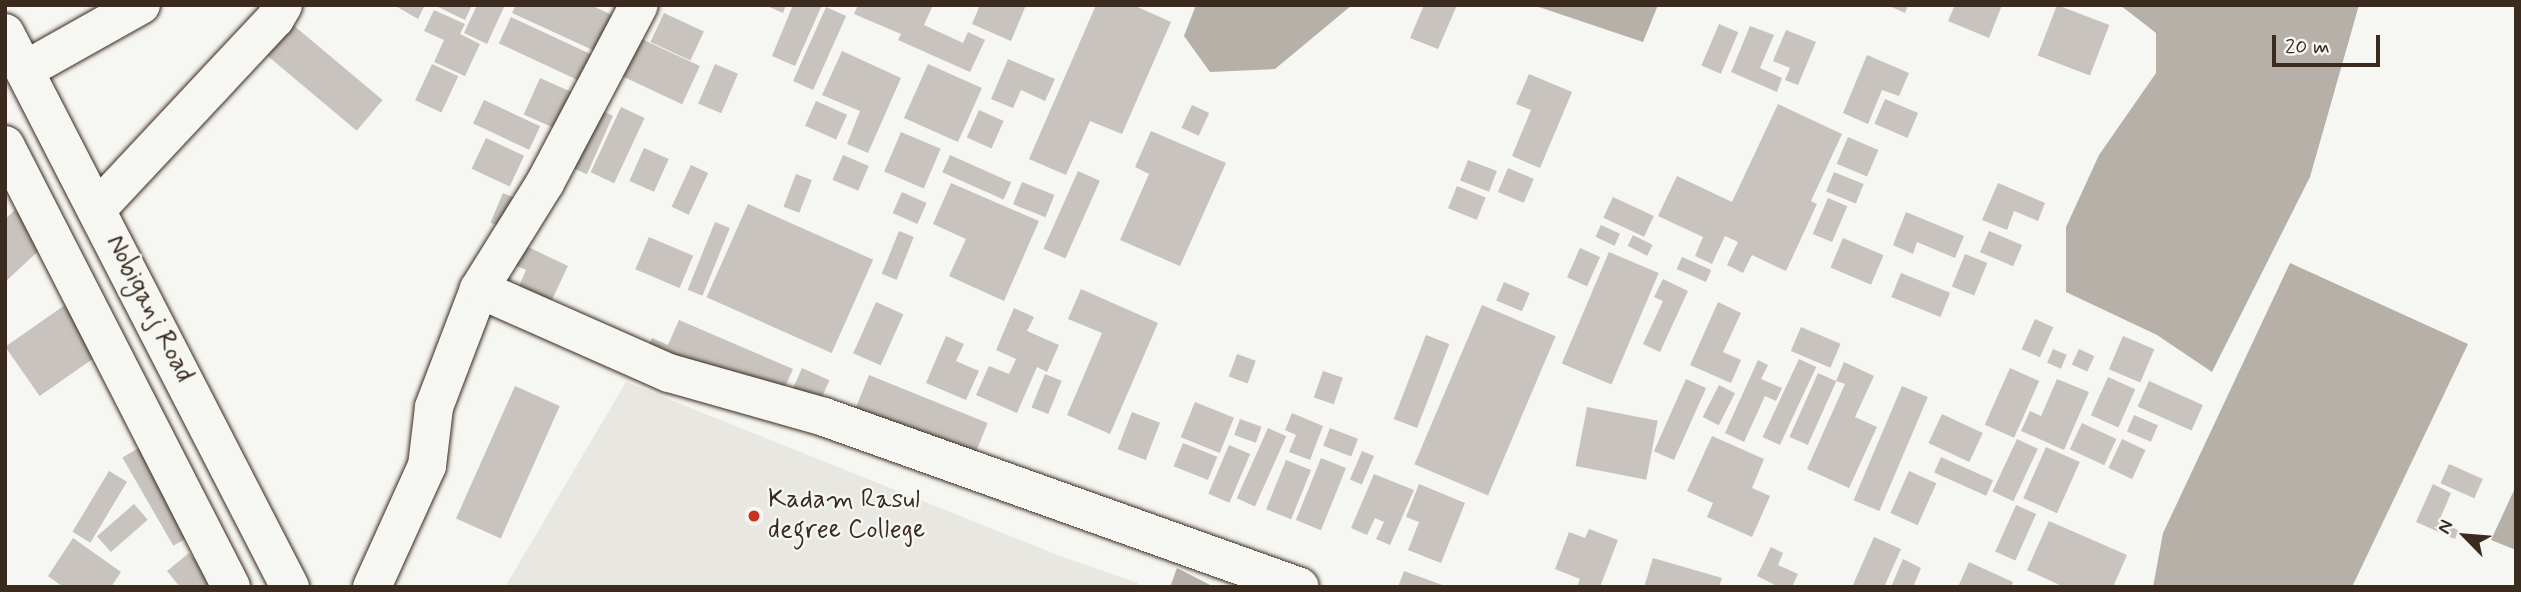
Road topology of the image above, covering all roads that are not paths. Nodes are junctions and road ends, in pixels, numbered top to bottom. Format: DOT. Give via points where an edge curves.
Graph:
graph roads {
  1 [pos="141,5"];
  2 [pos="283,5"];
  3 [pos="639,5"];
  4 [pos="5,33"];
  5 [pos="25,70"];
  6 [pos="5,145"];
  7 [pos="98,208"];
  8 [pos="479,289"];
  9 [pos="231,587"];
  10 [pos="290,587"];
  11 [pos="372,587"];
  12 [pos="1300,587"];
  1 -- 5 [label="street"];
  2 -- 7 [label="street" via="275,19"];
  3 -- 8 [label="street" via="545,183"];
  4 -- 5 [label="street, Nobiganj Road"];
  5 -- 7 [label="street, Nobiganj Road"];
  6 -- 9 [label="street, Nobiganj Road"];
  7 -- 10 [label="street, Nobiganj Road"];
  8 -- 11 [label="street" via="434,407 427,466"];
  8 -- 12 [label="street" via="669,373 824,416"];
}
